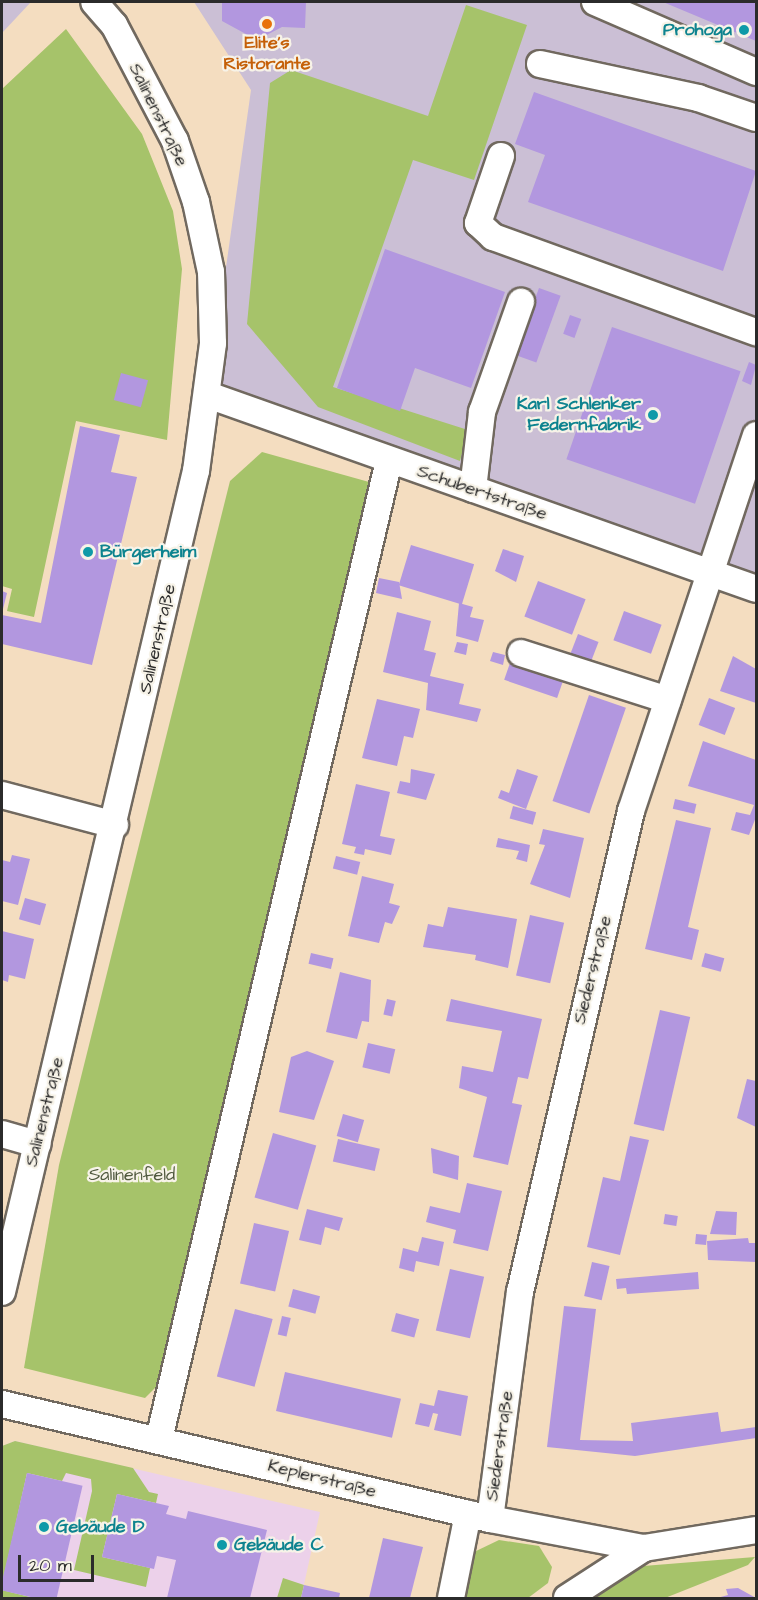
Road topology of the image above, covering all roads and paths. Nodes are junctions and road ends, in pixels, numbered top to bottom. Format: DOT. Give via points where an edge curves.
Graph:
graph roads {
  1 [pos="94,2"];
  2 [pos="595,2"];
  3 [pos="540,64"];
  4 [pos="756,72"];
  5 [pos="756,118"];
  6 [pos="501,156"];
  7 [pos="521,302"];
  8 [pos="756,332"];
  9 [pos="208,394"];
  10 [pos="756,435"];
  11 [pos="389,461"];
  12 [pos="473,489"];
  13 [pos="712,572"];
  14 [pos="756,589"];
  15 [pos="521,653"];
  16 [pos="668,700"];
  17 [pos="2,795"];
  18 [pos="115,825"];
  19 [pos="2,1134"];
  20 [pos="38,1144"];
  21 [pos="2,1292"];
  22 [pos="2,1404"];
  23 [pos="159,1439"];
  24 [pos="479,1516"];
  25 [pos="756,1530"];
  26 [pos="644,1548"];
  27 [pos="451,1599"];
  28 [pos="567,1599"];
  1 -- 9 [label="street, Salinenstraße" via="114,25 175,141 196,202 212,272"];
  2 -- 4 [label="street"];
  3 -- 5 [label="street" via="698,98"];
  6 -- 8 [label="street" via="478,224 493,237"];
  7 -- 12 [label="street" via="482,412"];
  9 -- 11 [label="street, Schubertstraße"];
  9 -- 18 [label="street, Salinenstraße"];
  10 -- 13 [label="street, Siederstraße"];
  11 -- 12 [label="street, Schubertstraße"];
  11 -- 23 [label="street"];
  12 -- 13 [label="street, Schubertstraße"];
  13 -- 14 [label="street, Schubertstraße"];
  13 -- 16 [label="street, Siederstraße"];
  15 -- 16 [label="street"];
  16 -- 24 [label="street, Siederstraße" via="631,811 520,1292"];
  17 -- 18 [label="street"];
  18 -- 20 [label="street, Salinenstraße"];
  19 -- 20 [label="street"];
  20 -- 21 [label="street, Salinenstraße"];
  22 -- 23 [label="street, Keplerstraße"];
  23 -- 24 [label="street, Keplerstraße"];
  24 -- 26 [label="street, Keplerstraße"];
  24 -- 27 [label="street, Siederstraße"];
  25 -- 26 [label="street"];
  26 -- 28 [label="street"];
}
